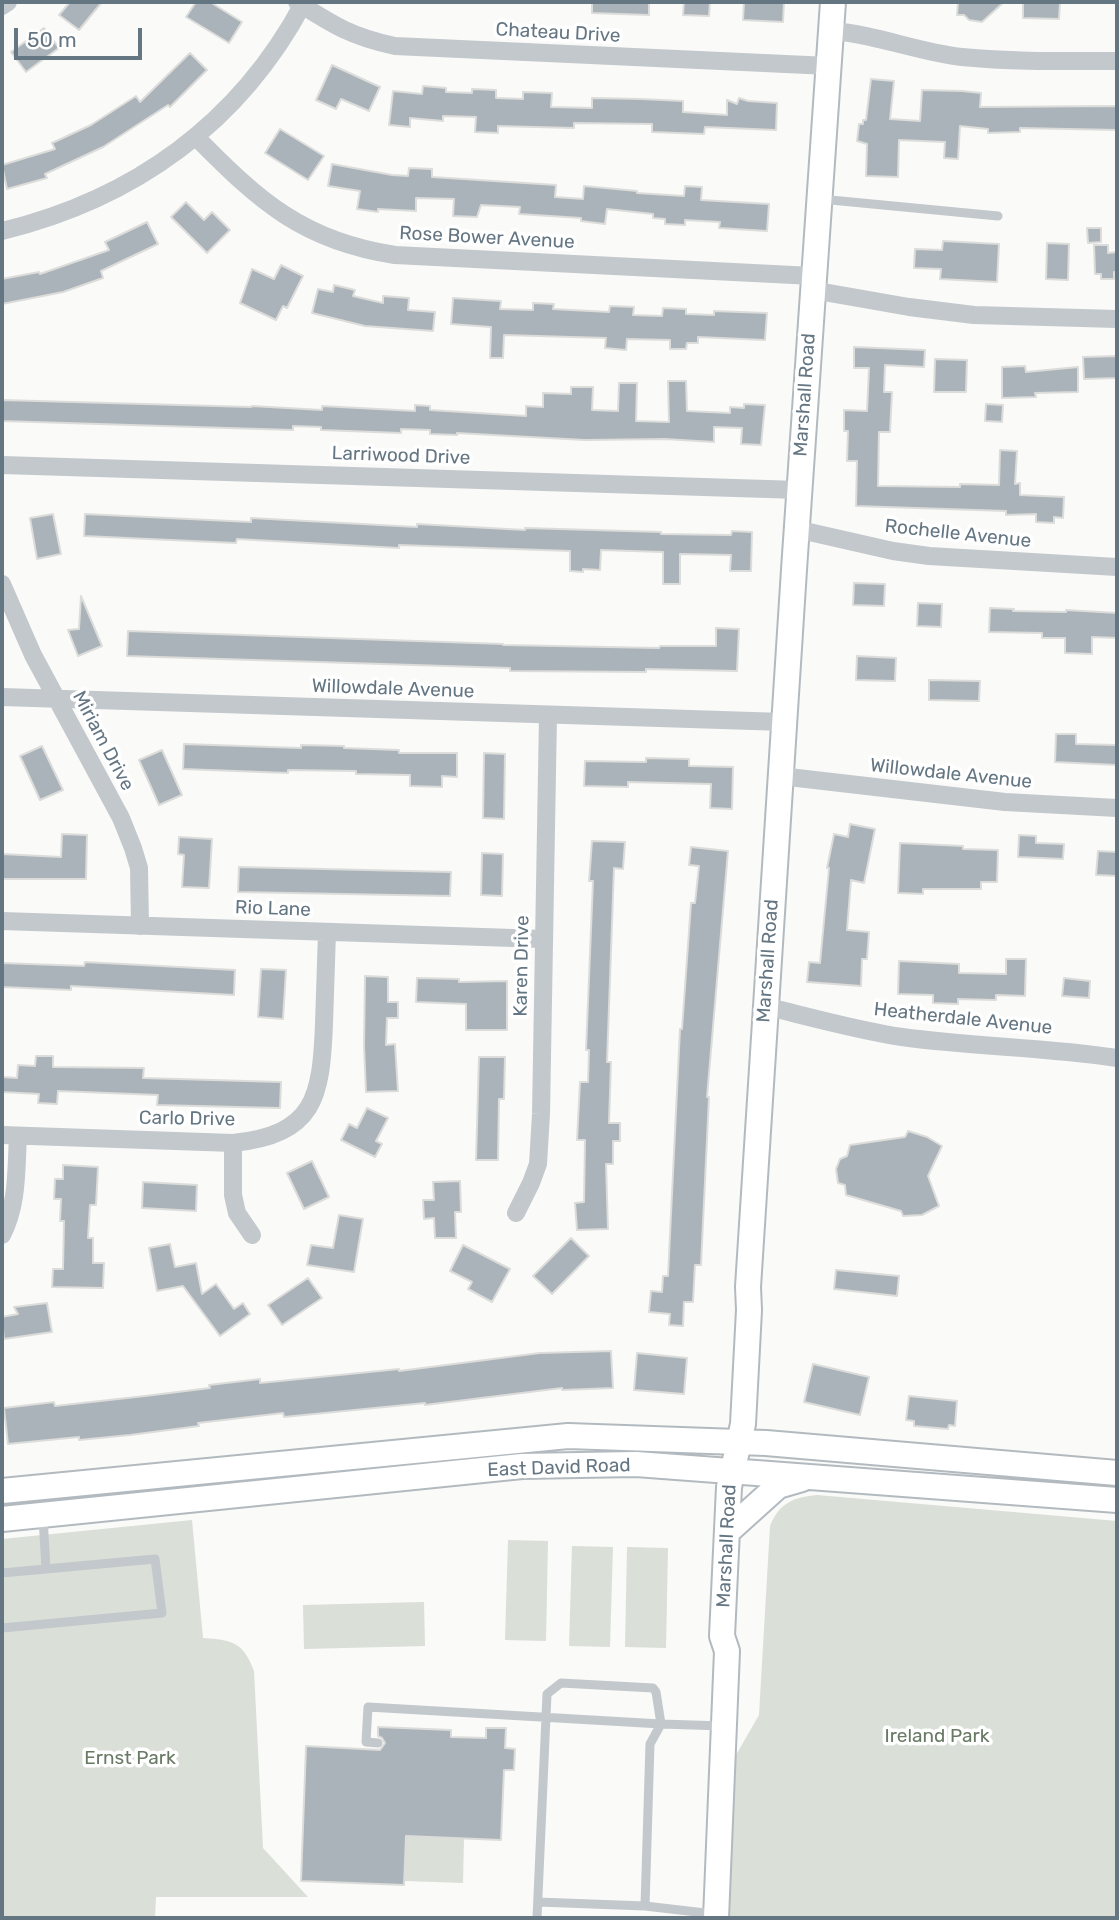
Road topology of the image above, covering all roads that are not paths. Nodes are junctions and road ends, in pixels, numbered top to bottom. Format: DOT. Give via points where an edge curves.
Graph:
graph roads {
  1 [pos="8,2"];
  2 [pos="833,2"];
  3 [pos="301,3"];
  4 [pos="2,6"];
  5 [pos="831,31"];
  6 [pos="1117,61"];
  7 [pos="829,66"];
  8 [pos="197,138"];
  9 [pos="819,199"];
  10 [pos="998,216"];
  11 [pos="2,231"];
  12 [pos="812,283"];
  13 [pos="1117,318"];
  14 [pos="2,465"];
  15 [pos="799,490"];
  16 [pos="796,528"];
  17 [pos="1117,567"];
  18 [pos="2,584"];
  19 [pos="2,697"];
  20 [pos="56,698"];
  21 [pos="548,715"];
  22 [pos="784,722"];
  23 [pos="780,776"];
  24 [pos="1117,808"];
  25 [pos="2,921"];
  26 [pos="140,926"];
  27 [pos="327,932"];
  28 [pos="543,939"];
  29 [pos="765,1006"];
  30 [pos="1117,1058"];
  31 [pos="10,1136"];
  32 [pos="233,1143"];
  33 [pos="516,1213"];
  34 [pos="2,1235"];
  35 [pos="252,1235"];
  36 [pos="739,1442"];
  37 [pos="733,1470"];
  38 [pos="1117,1473"];
  39 [pos="809,1476"];
  40 [pos="40,1487"];
  41 [pos="2,1491"];
  42 [pos="1117,1500"];
  43 [pos="43,1515"];
  44 [pos="2,1519"];
  45 [pos="727,1532"];
  46 [pos="46,1569"];
  47 [pos="2,1573"];
  48 [pos="2,1629"];
  49 [pos="546,1719"];
  50 [pos="661,1724"];
  51 [pos="723,1726"];
  52 [pos="378,1743"];
  53 [pos="538,1902"];
  54 [pos="645,1906"];
  55 [pos="716,1916"];
  56 [pos="537,1918"];
  1 -- 4 [label="street"];
  2 -- 5 [label="street, Marshall Road"];
  3 -- 7 [label="street, Chateau Drive" via="341,30 396,46"];
  3 -- 8 [label="street" via="270,57"];
  5 -- 6 [label="street" via="961,57"];
  5 -- 7 [label="street, Marshall Road"];
  7 -- 9 [label="street, Marshall Road"];
  8 -- 11 [label="street" via="119,188 46,219"];
  8 -- 12 [label="street, Rose Bower Avenue" via="272,208 302,226 369,251"];
  9 -- 10 [label="lane"];
  9 -- 12 [label="street, Marshall Road"];
  12 -- 13 [label="street, Rose Bower Avenue" via="909,307 974,315"];
  12 -- 15 [label="street, Marshall Road"];
  14 -- 15 [label="street, Larriwood Drive"];
  15 -- 16 [label="street, Marshall Road"];
  16 -- 17 [label="street, Rochelle Avenue" via="929,556"];
  16 -- 22 [label="street, Marshall Road"];
  18 -- 20 [label="street, Miriam Drive"];
  19 -- 20 [label="street, Willowdale Avenue"];
  20 -- 21 [label="street, Willowdale Avenue"];
  20 -- 26 [label="street, Miriam Drive" via="133,848"];
  21 -- 22 [label="street, Willowdale Avenue"];
  21 -- 28 [label="street, Karen Drive"];
  22 -- 23 [label="street, Marshall Road"];
  23 -- 24 [label="street, Willowdale Avenue" via="1005,802"];
  23 -- 29 [label="street, Marshall Road"];
  25 -- 26 [label="street, Rio Lane"];
  26 -- 27 [label="street, Rio Lane"];
  27 -- 28 [label="street, Rio Lane"];
  27 -- 32 [label="street, Carlo Drive" via="322,1069 317,1092 296,1123 280,1133"];
  28 -- 33 [label="street, Karen Drive" via="538,1164"];
  29 -- 30 [label="street, Heatherdale Avenue" via="902,1037"];
  29 -- 36 [label="street, Marshall Road"];
  31 -- 32 [label="street, Carlo Drive"];
  31 -- 34 [label="street" via="14,1202"];
  32 -- 35 [label="street" via="233,1195 237,1213"];
  36 -- 37 [label="street, Marshall Road"];
  36 -- 38 [label="street, East David Road"];
  36 -- 40 [label="street, East David Road" via="614,1436 522,1439"];
  37 -- 39 [label="street, East David Road"];
  37 -- 43 [label="street, East David Road" via="636,1464 522,1466"];
  37 -- 45 [label="street, Marshall Road"];
  39 -- 42 [label="street, East David Road"];
  39 -- 45 [label="street" via="778,1486"];
  40 -- 41 [label="street, East David Road"];
  40 -- 43 [label="street"];
  43 -- 44 [label="street, East David Road"];
  43 -- 46 [label="lane"];
  45 -- 51 [label="street, Marshall Road"];
  46 -- 47 [label="lane"];
  46 -- 48 [label="lane" via="155,1559 162,1613"];
  49 -- 50 [label="lane"];
  49 -- 50 [label="lane" via="547,1694 561,1682 653,1688"];
  49 -- 52 [label="lane" via="368,1707 366,1742"];
  49 -- 53 [label="lane"];
  50 -- 51 [label="lane"];
  50 -- 54 [label="lane" via="650,1744"];
  51 -- 55 [label="street, Marshall Road"];
  53 -- 54 [label="lane"];
  53 -- 56 [label="lane"];
  54 -- 55 [label="lane"];
}
